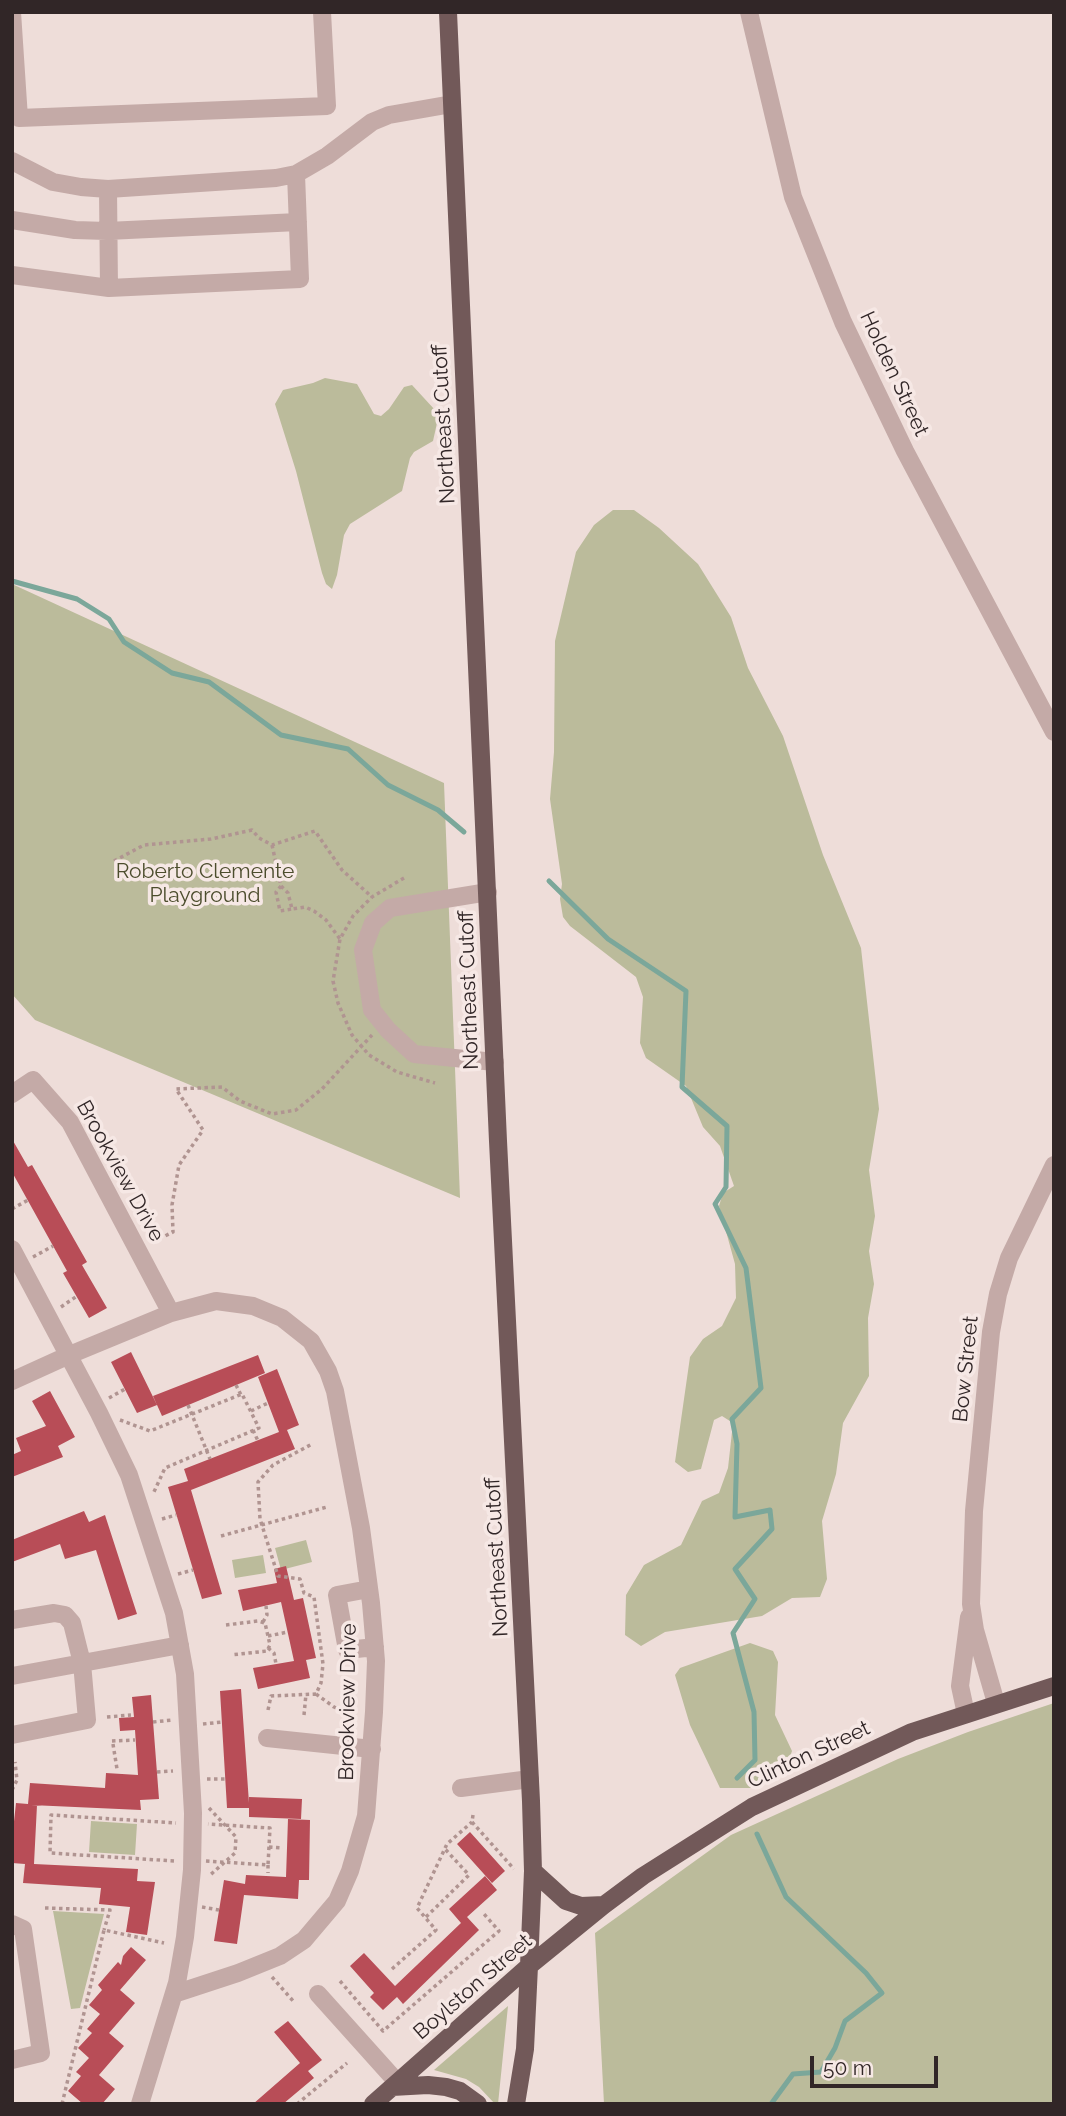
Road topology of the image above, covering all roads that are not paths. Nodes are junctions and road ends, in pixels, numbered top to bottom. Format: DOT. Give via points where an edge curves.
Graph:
graph roads {
  1 [pos="12,12"];
  2 [pos="322,12"];
  3 [pos="448,12"];
  4 [pos="749,12"];
  5 [pos="14,75"];
  6 [pos="452,104"];
  7 [pos="12,161"];
  8 [pos="296,174"];
  9 [pos="107,189"];
  10 [pos="12,220"];
  11 [pos="298,222"];
  12 [pos="107,231"];
  13 [pos="12,275"];
  14 [pos="109,288"];
  15 [pos="1054,732"];
  16 [pos="488,892"];
  17 [pos="495,1062"];
  18 [pos="12,1094"];
  19 [pos="1054,1165"];
  20 [pos="12,1249"];
  21 [pos="171,1313"];
  22 [pos="67,1356"];
  23 [pos="12,1381"];
  24 [pos="369,1589"];
  25 [pos="971,1589"];
  26 [pos="12,1620"];
  27 [pos="180,1645"];
  28 [pos="375,1647"];
  29 [pos="82,1663"];
  30 [pos="12,1676"];
  31 [pos="1054,1686"];
  32 [pos="996,1703"];
  33 [pos="967,1714"];
  34 [pos="12,1735"];
  35 [pos="267,1738"];
  36 [pos="372,1749"];
  37 [pos="530,1779"];
  38 [pos="461,1788"];
  39 [pos="533,1871"];
  40 [pos="604,1906"];
  41 [pos="12,1924"];
  42 [pos="529,1966"];
  43 [pos="174,1994"];
  44 [pos="318,1994"];
  45 [pos="12,2060"];
  46 [pos="394,2084"];
  47 [pos="141,2104"];
  48 [pos="373,2104"];
  49 [pos="478,2104"];
  50 [pos="516,2104"];
  1 -- 5 [label="street"];
  2 -- 5 [label="street" via="327,106 19,118"];
  3 -- 6 [label="main road, Northeast Cutoff"];
  4 -- 15 [label="street, Holden Street" via="793,197 843,322 905,451"];
  6 -- 8 [label="street" via="372,122"];
  6 -- 16 [label="main road, Northeast Cutoff"];
  7 -- 9 [label="street" via="52,182"];
  8 -- 9 [label="street"];
  8 -- 11 [label="street"];
  9 -- 12 [label="street"];
  10 -- 12 [label="street"];
  11 -- 12 [label="street"];
  11 -- 14 [label="street" via="300,279"];
  12 -- 14 [label="street"];
  13 -- 14 [label="street"];
  16 -- 17 [label="main road, Northeast Cutoff"];
  16 -- 17 [label="street" via="390,908 373,923 363,950 372,1010 414,1054"];
  17 -- 37 [label="main road, Northeast Cutoff"];
  18 -- 21 [label="street, Brookview Drive" via="33,1080 70,1122"];
  19 -- 25 [label="street, Bow Street" via="1009,1258 995,1310 974,1511"];
  20 -- 22 [label="street"];
  21 -- 22 [label="street, Brookview Drive"];
  21 -- 24 [label="street, Brookview Drive" via="216,1301 253,1306 282,1318 311,1341 335,1391"];
  22 -- 23 [label="street, Brookview Drive"];
  22 -- 27 [label="street" via="128,1475 166,1586"];
  24 -- 28 [label="street, Brookview Drive"];
  24 -- 28 [label="street" via="337,1595 347,1650"];
  25 -- 32 [label="street, Bow Street" via="975,1630"];
  25 -- 33 [label="street, Bow Street" via="960,1686"];
  26 -- 29 [label="street" via="65,1615 72,1623"];
  27 -- 29 [label="street"];
  27 -- 43 [label="street" via="190,1749 192,1870"];
  28 -- 36 [label="street, Brookview Drive"];
  29 -- 30 [label="street"];
  29 -- 34 [label="street" via="87,1720"];
  31 -- 32 [label="main road, Clinton Street"];
  32 -- 33 [label="main road, Clinton Street"];
  33 -- 40 [label="main road, Clinton Street" via="912,1732 752,1807"];
  35 -- 36 [label="street"];
  36 -- 43 [label="street, Brookview Drive" via="366,1816 357,1850 337,1901 314,1930 280,1956"];
  37 -- 38 [label="street"];
  37 -- 39 [label="main road, Northeast Cutoff"];
  39 -- 40 [label="main road" via="566,1901"];
  39 -- 42 [label="main road, Northeast Cutoff"];
  40 -- 42 [label="main road, Boylston Street"];
  41 -- 45 [label="street" via="23,1929 41,2053"];
  42 -- 46 [label="main road, Boylston Street"];
  42 -- 50 [label="main road, Northeast Cutoff" via="525,2049"];
  43 -- 47 [label="street"];
  44 -- 46 [label="street"];
  46 -- 48 [label="main road, Boylston Street"];
  46 -- 49 [label="main road" via="446,2087"];
}
